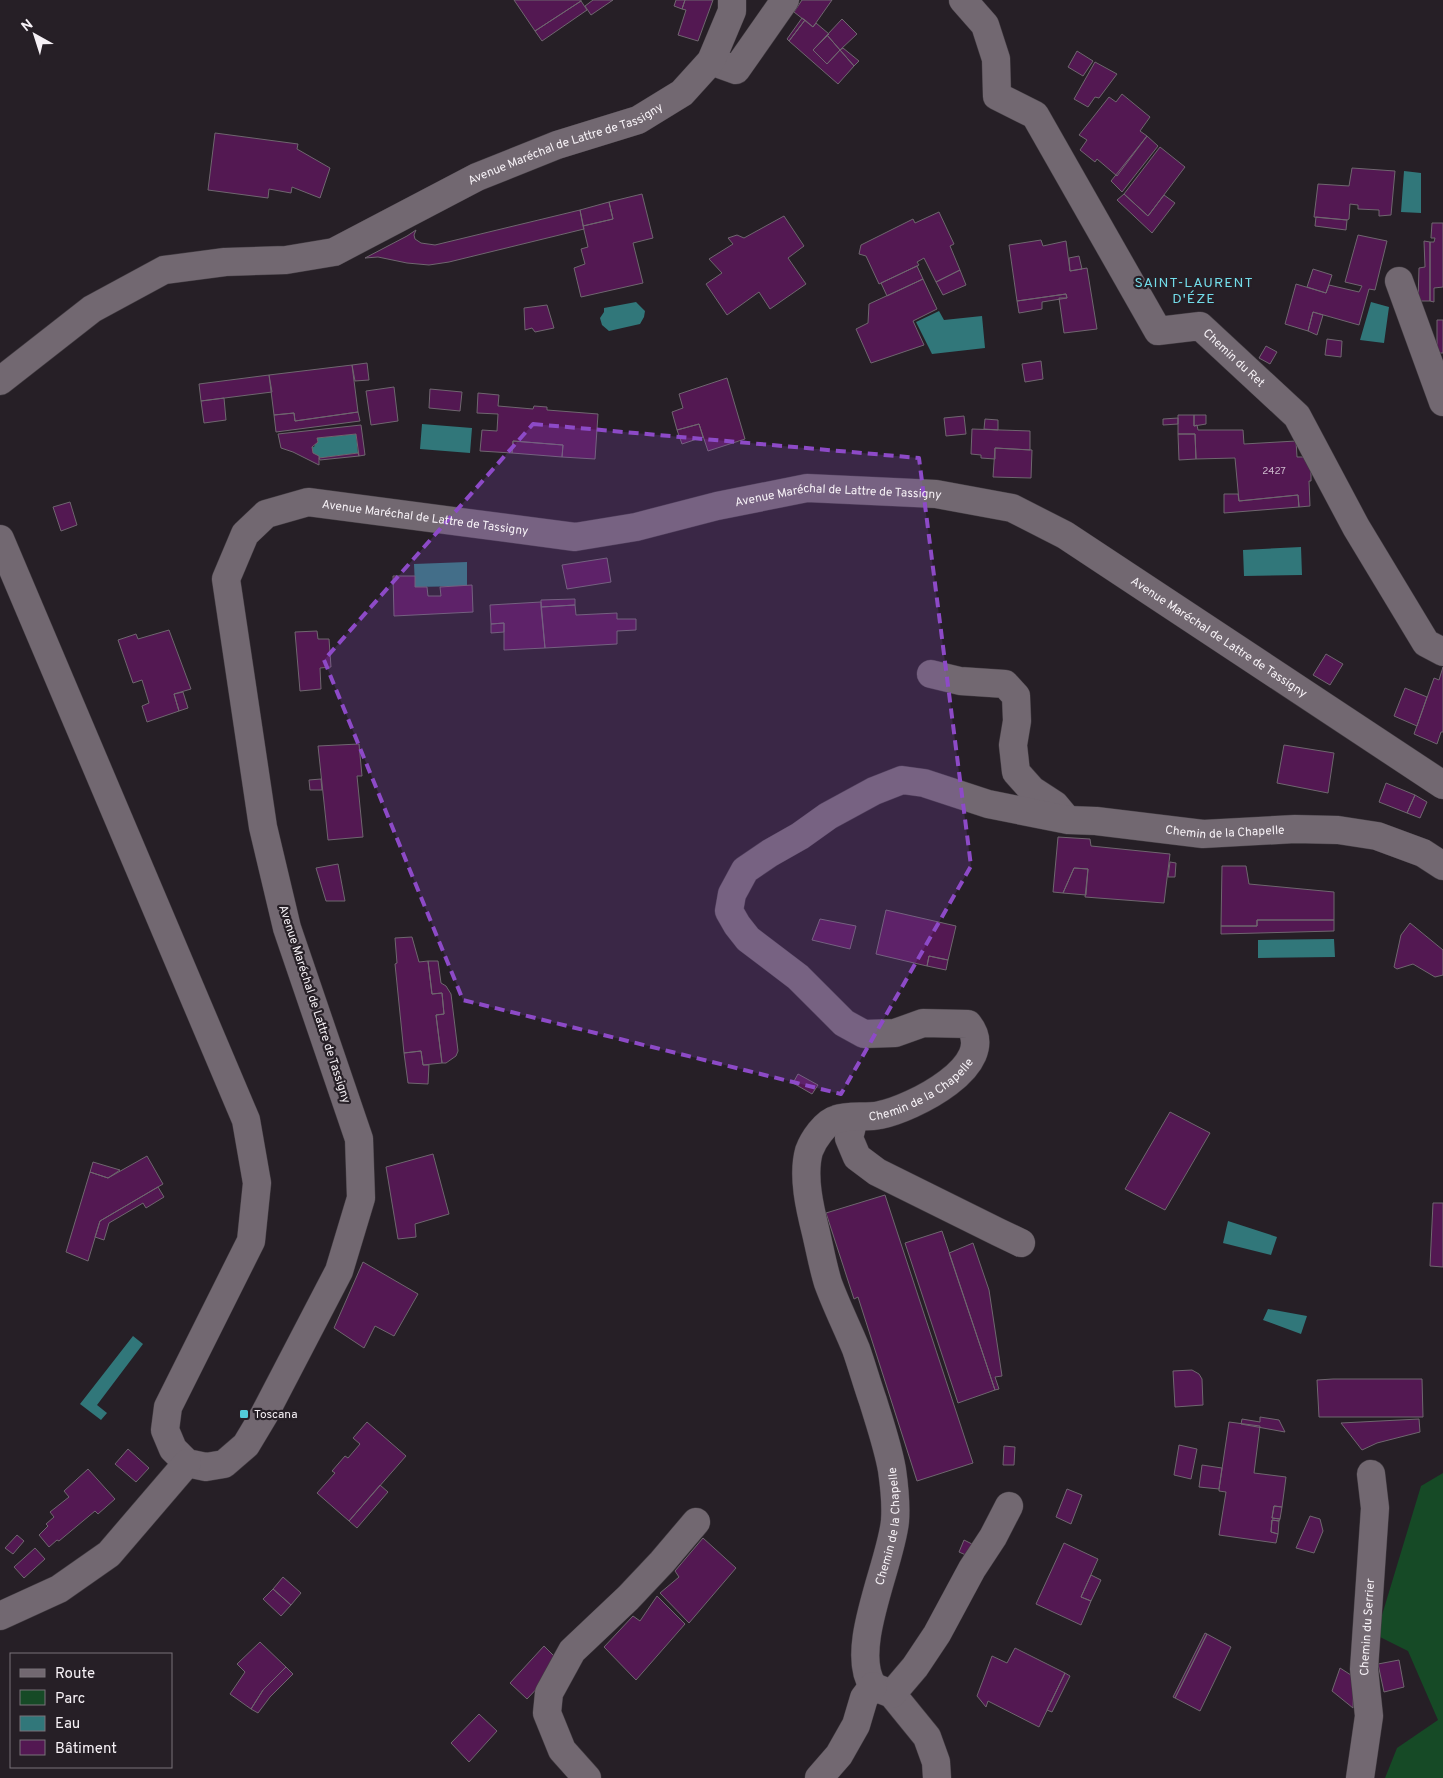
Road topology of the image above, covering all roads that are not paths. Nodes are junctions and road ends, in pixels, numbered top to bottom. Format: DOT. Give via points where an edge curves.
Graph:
graph roads {
  1 [pos="732,0"];
  2 [pos="785,0"];
  3 [pos="963,0"];
  4 [pos="711,61"];
  5 [pos="1399,281"];
  6 [pos="0,381"];
  7 [pos="1443,402"];
  8 [pos="0,539"];
  9 [pos="1443,652"];
  10 [pos="931,674"];
  11 [pos="1443,785"];
  12 [pos="1068,820"];
  13 [pos="1443,866"];
  14 [pos="854,1118"];
  15 [pos="1021,1242"];
  16 [pos="187,1463"];
  17 [pos="1371,1474"];
  18 [pos="1009,1506"];
  19 [pos="696,1522"];
  20 [pos="0,1616"];
  21 [pos="882,1690"];
  22 [pos="587,1778"];
  23 [pos="819,1778"];
  24 [pos="937,1778"];
  25 [pos="1360,1778"];
  1 -- 4 [label="street, Avenue Maréchal de Lattre de Tassigny" via="732,11"];
  2 -- 4 [label="street" via="736,70"];
  3 -- 9 [label="street, Chemin du Ret" via="985,26 996,59 997,96 1035,115 1158,331 1200,326 1297,416 1356,528 1426,643"];
  4 -- 6 [label="street, Avenue Maréchal de Lattre de Tassigny" via="682,93 638,120 557,145 477,177 334,252 286,260 225,262 164,270 92,309"];
  5 -- 7 [label="street"];
  8 -- 16 [label="street" via="246,1120 257,1183 251,1241 168,1407 165,1430 173,1449"];
  10 -- 12 [label="street" via="960,681 1005,684 1016,696 1017,721 1013,745 1016,772"];
  11 -- 16 [label="street, Avenue Maréchal de Lattre de Tassigny" via="1066,535 1012,508 936,494 807,488 717,506 636,528 575,537 308,502 266,514 245,534 226,579 262,827 287,928 359,1139 361,1198 339,1271 246,1445 224,1464 206,1467"];
  12 -- 13 [label="street, Chemin de la Chapelle" via="1203,834 1338,830 1377,836 1423,853"];
  12 -- 14 [label="street, Chemin de la Chapelle" via="988,804 924,783 902,780 828,816 745,870 732,894 729,910 742,932 798,977 844,1022 864,1034 895,1033 923,1023 968,1024 975,1033 976,1043 970,1060 952,1080 931,1095 880,1116"];
  14 -- 15 [label="street" via="849,1138 857,1157 877,1172"];
  14 -- 21 [label="street, Chemin de la Chapelle" via="836,1119 820,1131 810,1149 808,1183 810,1211 824,1267 859,1359 892,1470 895,1521 867,1628 865,1655 867,1678"];
  16 -- 20 [label="street" via="109,1554 59,1589"];
  17 -- 25 [label="street, Chemin du Serrier" via="1375,1508 1364,1669 1369,1716"];
  18 -- 21 [label="street" via="915,1667"];
  19 -- 22 [label="street" via="628,1598 572,1651 549,1693 547,1713 562,1750"];
  21 -- 23 [label="street" via="864,1698 856,1725 839,1755"];
  21 -- 24 [label="street" via="927,1737 936,1762"];
}
